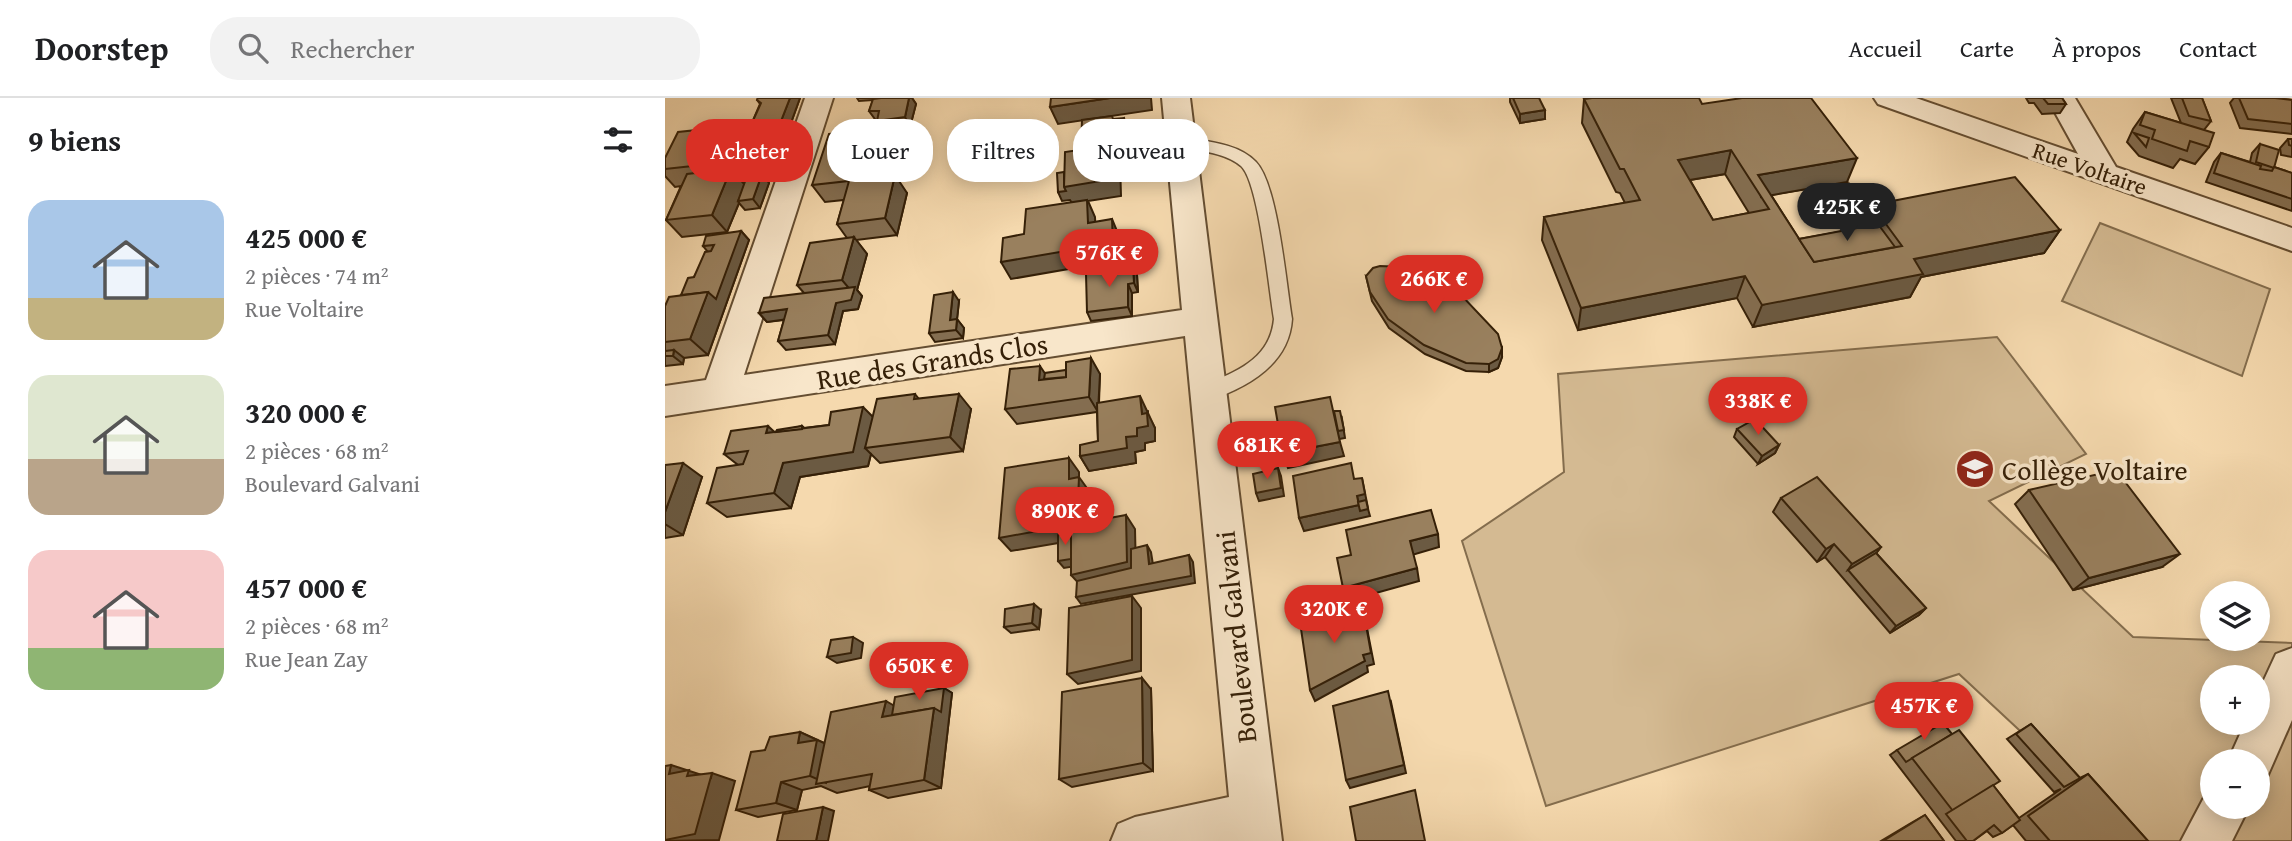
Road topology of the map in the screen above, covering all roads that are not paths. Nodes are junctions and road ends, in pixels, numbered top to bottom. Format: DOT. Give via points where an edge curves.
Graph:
graph roads {
  1 [pos="820,98"];
  2 [pos="1176,98"];
  3 [pos="1888,98"];
  4 [pos="2061,98"];
  5 [pos="1178,119"];
  6 [pos="1209,147"];
  7 [pos="2104,173"];
  8 [pos="1184,182"];
  9 [pos="2292,240"];
  10 [pos="1198,321"];
  11 [pos="720,392"];
  12 [pos="1207,393"];
  13 [pos="665,401"];
  14 [pos="2292,669"];
  15 [pos="2256,749"];
  16 [pos="2218,819"];
  17 [pos="1256,828"];
  18 [pos="1135,841"];
  19 [pos="2205,841"];
  1 -- 11 [label="street"];
  2 -- 5 [label="street, Boulevard Galvani"];
  3 -- 7 [label="street, Rue Voltaire"];
  4 -- 7 [label="street"];
  6 -- 12 [label="lane" via="1239,157 1258,174 1284,334 1258,367"];
  7 -- 9 [label="street, Rue Voltaire"];
  8 -- 10 [label="street, Boulevard Galvani"];
  10 -- 11 [label="street, Rue des Grands Clos"];
  10 -- 12 [label="street, Boulevard Galvani"];
  11 -- 13 [label="street, Rue des Grands Clos"];
  12 -- 17 [label="street, Boulevard Galvani"];
  14 -- 15 [label="street"];
  16 -- 19 [label="street"];
  17 -- 18 [label="street"];
}
